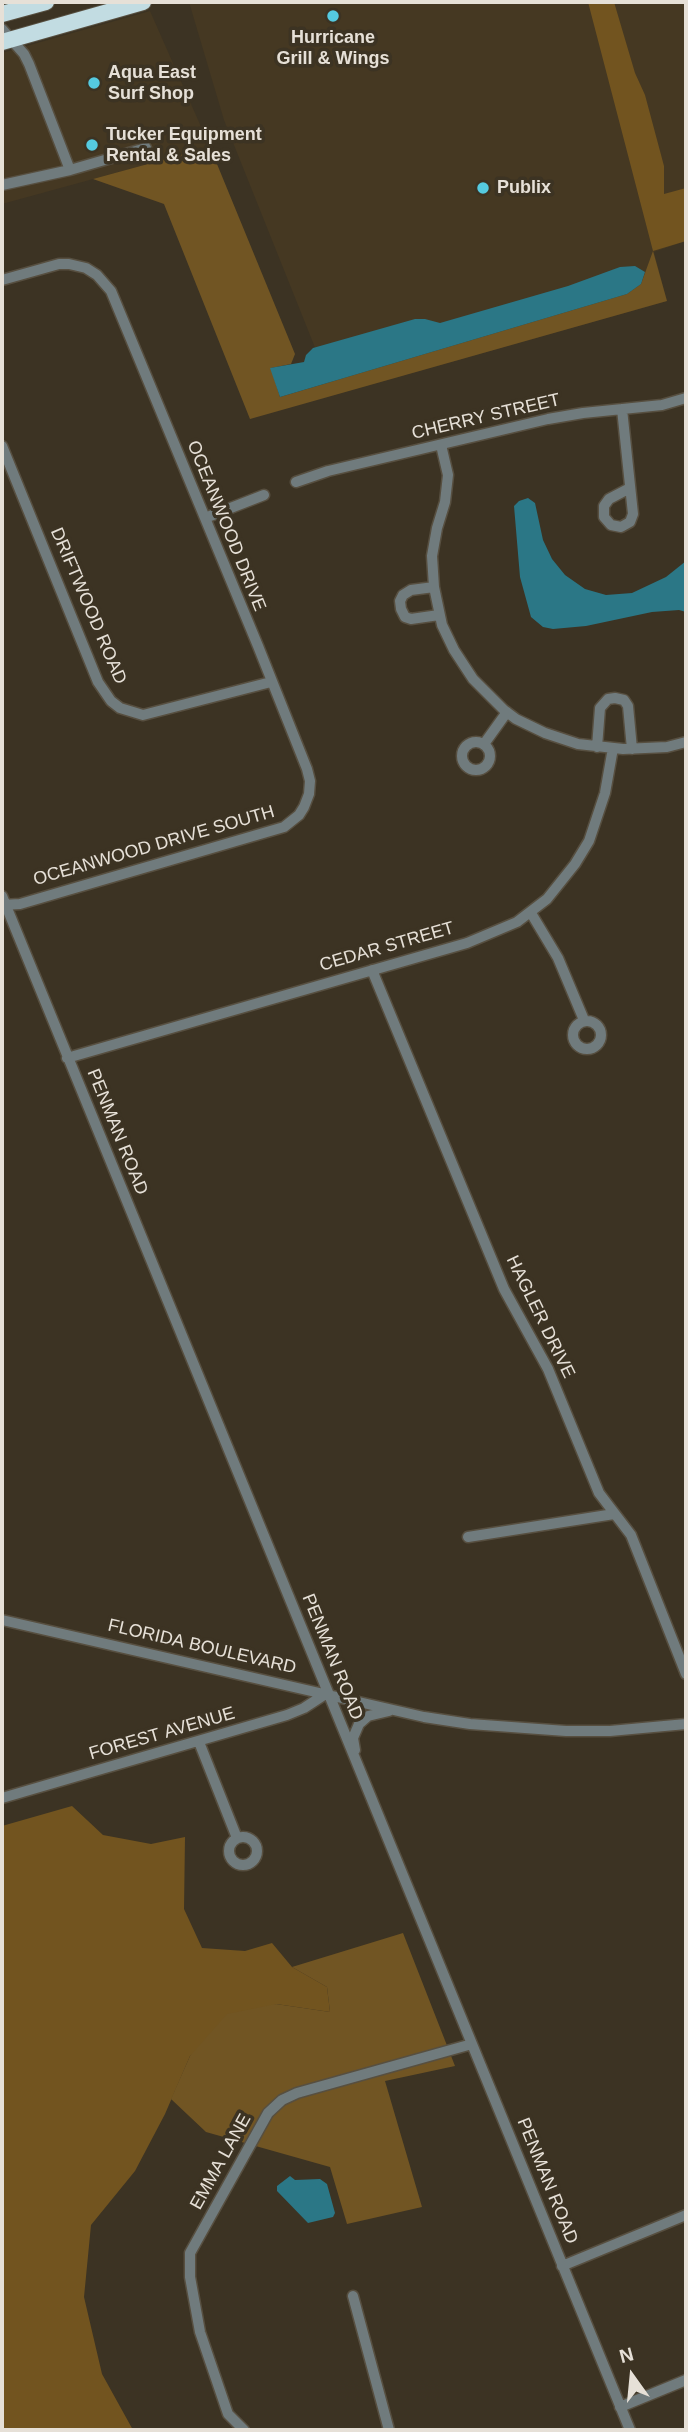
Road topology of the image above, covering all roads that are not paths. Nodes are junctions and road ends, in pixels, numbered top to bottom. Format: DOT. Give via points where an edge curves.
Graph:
graph roads {
  1 [pos="46,2"];
  2 [pos="143,2"];
  3 [pos="2,14"];
  4 [pos="5,37"];
  5 [pos="146,148"];
  6 [pos="69,170"];
  7 [pos="2,185"];
  8 [pos="2,280"];
  9 [pos="686,398"];
  10 [pos="622,409"];
  11 [pos="441,445"];
  12 [pos="2,446"];
  13 [pos="296,482"];
  14 [pos="630,488"];
  15 [pos="264,495"];
  16 [pos="205,518"];
  17 [pos="434,586"];
  18 [pos="439,615"];
  19 [pos="271,682"];
  20 [pos="507,712"];
  21 [pos="686,742"];
  22 [pos="484,744"];
  23 [pos="597,747"];
  24 [pos="613,748"];
  25 [pos="632,749"];
  26 [pos="304,807"];
  27 [pos="3,902"];
  28 [pos="531,913"];
  29 [pos="372,970"];
  30 [pos="584,1020"];
  31 [pos="67,1058"];
  32 [pos="614,1514"];
  33 [pos="468,1537"];
  34 [pos="2,1620"];
  35 [pos="686,1674"];
  36 [pos="327,1693"];
  37 [pos="394,1710"];
  38 [pos="686,1724"];
  39 [pos="199,1742"];
  40 [pos="357,1767"];
  41 [pos="2,1798"];
  42 [pos="237,1838"];
  43 [pos="472,2044"];
  44 [pos="686,2215"];
  45 [pos="562,2266"];
  46 [pos="353,2296"];
  47 [pos="686,2380"];
  48 [pos="620,2407"];
  49 [pos="244,2430"];
  50 [pos="389,2430"];
  51 [pos="630,2430"];
  1 -- 3 [label="highway"];
  2 -- 4 [label="highway"];
  4 -- 6 [label="street" via="29,64"];
  5 -- 6 [label="street"];
  6 -- 7 [label="street"];
  8 -- 16 [label="street, OCEANWOOD DRIVE" via="69,264 97,275 111,291"];
  9 -- 10 [label="street, CHERRY STREET"];
  10 -- 11 [label="street, CHERRY STREET" via="548,419"];
  10 -- 14 [label="street"];
  11 -- 13 [label="street, CHERRY STREET"];
  11 -- 17 [label="street" via="448,475 432,556"];
  12 -- 19 [label="street, DRIFTWOOD ROAD" via="98,682 111,701 143,715"];
  15 -- 16 [label="street"];
  16 -- 19 [label="street, OCEANWOOD DRIVE"];
  17 -- 18 [label="street"];
  17 -- 18 [label="street" via="403,594 401,609 411,619"];
  18 -- 20 [label="street" via="473,679"];
  19 -- 26 [label="street, OCEANWOOD DRIVE" via="307,769 309,794"];
  20 -- 22 [label="street"];
  20 -- 23 [label="street" via="544,733"];
  21 -- 25 [label="street"];
  23 -- 24 [label="street"];
  23 -- 25 [label="street" via="600,708 615,698 628,706"];
  24 -- 25 [label="street"];
  24 -- 28 [label="street, CEDAR STREET" via="606,793 589,841 566,877"];
  26 -- 27 [label="street, OCEANWOOD DRIVE SOUTH" via="284,827 266,834 20,904"];
  27 -- 31 [label="street, PENMAN ROAD"];
  28 -- 29 [label="street, CEDAR STREET" via="492,934"];
  28 -- 30 [label="street" via="558,958"];
  29 -- 31 [label="street, CEDAR STREET"];
  29 -- 32 [label="street, HAGLER DRIVE" via="499,1277 540,1352 599,1493"];
  31 -- 36 [label="street, PENMAN ROAD"];
  32 -- 33 [label="street"];
  32 -- 35 [label="street, HAGLER DRIVE" via="631,1535"];
  34 -- 36 [label="street, FLORIDA BOULEVARD"];
  36 -- 37 [label="street, FLORIDA BOULEVARD"];
  36 -- 39 [label="street, FOREST AVENUE" via="286,1715"];
  36 -- 40 [label="street, PENMAN ROAD"];
  37 -- 38 [label="street, FLORIDA BOULEVARD" via="520,1729 610,1731"];
  37 -- 40 [label="street" via="368,1716 359,1724 353,1738"];
  39 -- 41 [label="street, FOREST AVENUE"];
  39 -- 42 [label="street"];
  40 -- 43 [label="street, PENMAN ROAD"];
  43 -- 45 [label="street, PENMAN ROAD"];
  43 -- 49 [label="street, EMMA LANE" via="297,2094 268,2113 190,2253 200,2332 228,2414"];
  44 -- 45 [label="street"];
  45 -- 48 [label="street, PENMAN ROAD"];
  46 -- 50 [label="street"];
  47 -- 48 [label="street"];
  48 -- 51 [label="street, PENMAN ROAD"];
}
